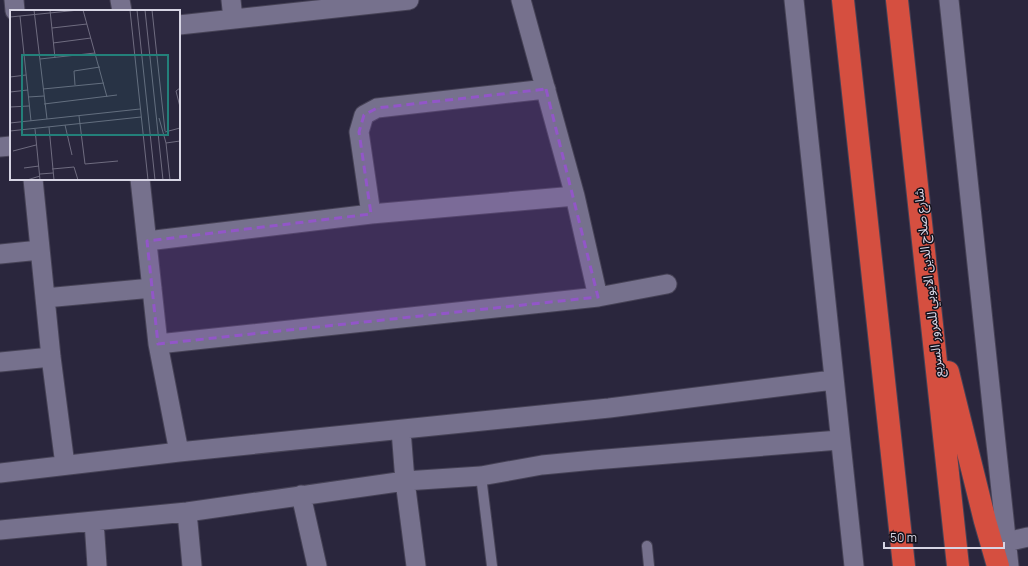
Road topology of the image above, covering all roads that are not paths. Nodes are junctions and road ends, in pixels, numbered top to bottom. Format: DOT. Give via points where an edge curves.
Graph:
graph roads {
  1 [pos="14,0"];
  2 [pos="120,0"];
  3 [pos="231,0"];
  4 [pos="409,0"];
  5 [pos="521,0"];
  6 [pos="794,0"];
  7 [pos="843,0"];
  8 [pos="897,0"];
  9 [pos="949,0"];
  10 [pos="15,10"];
  11 [pos="122,10"];
  12 [pos="233,19"];
  13 [pos="180,25"];
  14 [pos="546,89"];
  15 [pos="10,146"];
  16 [pos="0,147"];
  17 [pos="33,180"];
  18 [pos="140,180"];
  19 [pos="575,196"];
  20 [pos="371,214"];
  21 [pos="147,242"];
  22 [pos="40,250"];
  23 [pos="0,254"];
  24 [pos="667,284"];
  25 [pos="927,285"];
  26 [pos="152,288"];
  27 [pos="598,297"];
  28 [pos="45,298"];
  29 [pos="158,344"];
  30 [pos="51,357"];
  31 [pos="0,362"];
  32 [pos="833,380"];
  33 [pos="401,430"];
  34 [pos="839,440"];
  35 [pos="179,452"];
  36 [pos="65,465"];
  37 [pos="0,473"];
  38 [pos="481,476"];
  39 [pos="405,481"];
  40 [pos="301,495"];
  41 [pos="187,512"];
  42 [pos="94,521"];
  43 [pos="0,530"];
  44 [pos="1028,537"];
  45 [pos="1007,542"];
  46 [pos="647,546"];
  47 [pos="97,566"];
  48 [pos="192,566"];
  49 [pos="317,566"];
  50 [pos="416,566"];
  51 [pos="492,566"];
  52 [pos="649,566"];
  53 [pos="854,566"];
  54 [pos="904,566"];
  55 [pos="958,566"];
  56 [pos="998,566"];
  57 [pos="1009,566"];
  1 -- 10 [label="street"];
  2 -- 11 [label="street"];
  3 -- 12 [label="street"];
  4 -- 12 [label="street"];
  5 -- 14 [label="street"];
  6 -- 32 [label="street"];
  7 -- 54 [label="highway"];
  8 -- 25 [label="highway, شارع صلاح الدين الايوبي للمرور السريع"];
  9 -- 45 [label="street"];
  12 -- 13 [label="street"];
  14 -- 19 [label="street"];
  14 -- 20 [label="street" via="377,108 364,114 359,132"];
  15 -- 16 [label="street"];
  17 -- 22 [label="street"];
  18 -- 21 [label="street"];
  19 -- 20 [label="street"];
  19 -- 27 [label="street"];
  20 -- 21 [label="street"];
  21 -- 26 [label="street"];
  22 -- 23 [label="street"];
  22 -- 28 [label="street"];
  24 -- 27 [label="street"];
  25 -- 55 [label="highway, شارع صلاح الدين الايوبي للمرور السريع"];
  25 -- 56 [label="highway"];
  26 -- 28 [label="street"];
  26 -- 29 [label="street"];
  27 -- 29 [label="street"];
  28 -- 30 [label="street"];
  29 -- 35 [label="street"];
  30 -- 31 [label="street"];
  30 -- 36 [label="street"];
  32 -- 33 [label="street" via="609,408"];
  32 -- 34 [label="street"];
  33 -- 35 [label="street"];
  33 -- 39 [label="street"];
  34 -- 38 [label="street" via="542,465"];
  34 -- 53 [label="street"];
  35 -- 36 [label="street"];
  36 -- 37 [label="street"];
  38 -- 39 [label="street"];
  38 -- 51 [label="lane"];
  39 -- 40 [label="street"];
  39 -- 50 [label="street"];
  40 -- 41 [label="street"];
  40 -- 49 [label="street"];
  41 -- 42 [label="street"];
  41 -- 48 [label="street"];
  42 -- 43 [label="street"];
  42 -- 47 [label="street"];
  44 -- 45 [label="street"];
  45 -- 57 [label="street"];
  46 -- 52 [label="lane"];
}
